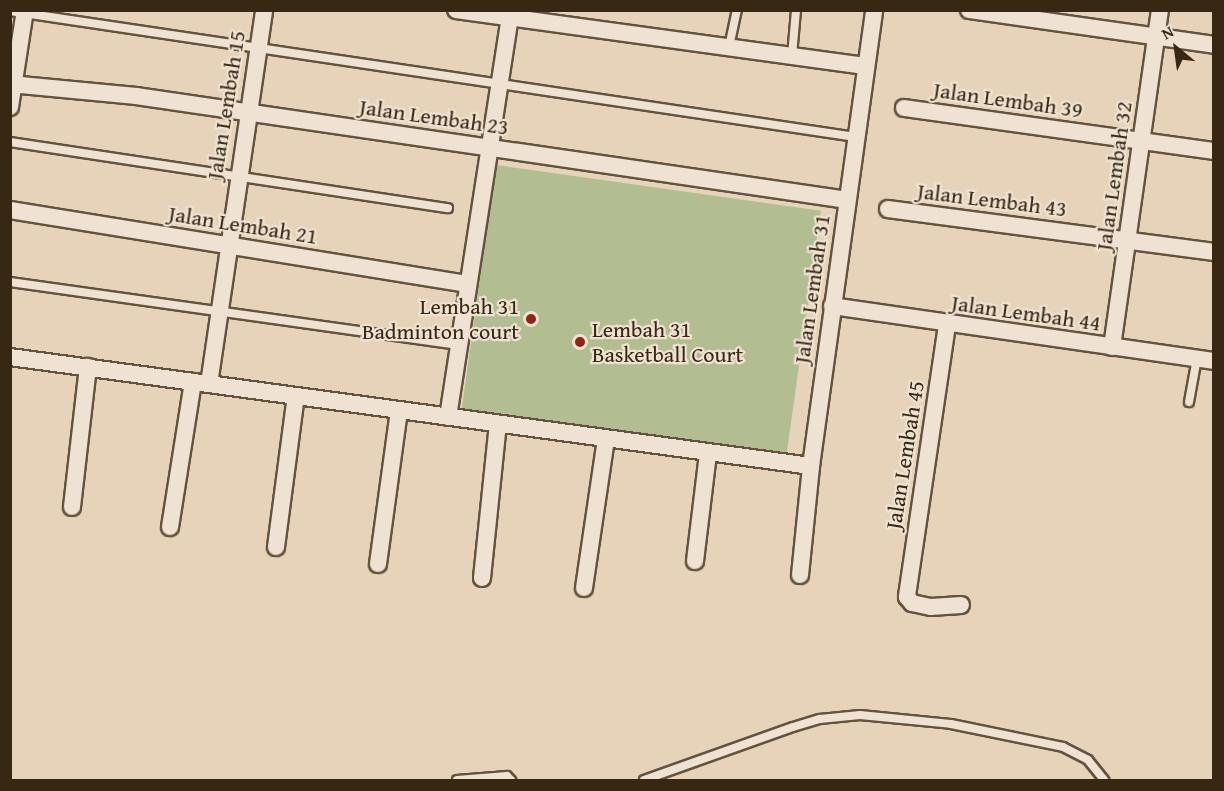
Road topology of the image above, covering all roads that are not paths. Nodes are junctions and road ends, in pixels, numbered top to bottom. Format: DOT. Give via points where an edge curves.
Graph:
graph roads {
  1 [pos="264,10"];
  2 [pos="456,10"];
  3 [pos="737,10"];
  4 [pos="796,10"];
  5 [pos="874,10"];
  6 [pos="969,10"];
  7 [pos="1160,10"];
  8 [pos="20,12"];
  9 [pos="510,14"];
  10 [pos="1156,39"];
  11 [pos="1214,45"];
  12 [pos="258,46"];
  13 [pos="729,46"];
  14 [pos="792,56"];
  15 [pos="865,66"];
  16 [pos="12,84"];
  17 [pos="501,86"];
  18 [pos="10,107"];
  19 [pos="904,108"];
  20 [pos="246,113"];
  21 [pos="856,137"];
  22 [pos="10,142"];
  23 [pos="1141,142"];
  24 [pos="492,148"];
  25 [pos="1214,151"];
  26 [pos="237,178"];
  27 [pos="847,200"];
  28 [pos="448,208"];
  29 [pos="888,209"];
  30 [pos="10,210"];
  31 [pos="1127,240"];
  32 [pos="228,246"];
  33 [pos="1214,252"];
  34 [pos="10,282"];
  35 [pos="468,284"];
  36 [pos="832,306"];
  37 [pos="219,309"];
  38 [pos="947,325"];
  39 [pos="459,345"];
  40 [pos="1112,347"];
  41 [pos="10,357"];
  42 [pos="1205,359"];
  43 [pos="88,368"];
  44 [pos="201,383"];
  45 [pos="296,396"];
  46 [pos="1189,402"];
  47 [pos="399,410"];
  48 [pos="448,417"];
  49 [pos="498,424"];
  50 [pos="606,439"];
  51 [pos="708,453"];
  52 [pos="811,466"];
  53 [pos="72,507"];
  54 [pos="170,527"];
  55 [pos="276,547"];
  56 [pos="695,561"];
  57 [pos="378,564"];
  58 [pos="800,575"];
  59 [pos="482,578"];
  60 [pos="584,588"];
  61 [pos="961,605"];
  62 [pos="457,780"];
  63 [pos="511,780"];
  64 [pos="644,780"];
  65 [pos="1104,780"];
  1 -- 12 [label="street, Jalan Lembah 15"];
  2 -- 9 [label="street"];
  3 -- 13 [label="lane"];
  4 -- 14 [label="lane"];
  5 -- 15 [label="street, Jalan Lembah 31"];
  6 -- 10 [label="street"];
  7 -- 10 [label="street, Jalan Lembah 32"];
  8 -- 12 [label="lane"];
  8 -- 16 [label="street"];
  9 -- 13 [label="street"];
  9 -- 17 [label="street"];
  10 -- 11 [label="street"];
  10 -- 23 [label="street, Jalan Lembah 32"];
  12 -- 17 [label="lane"];
  12 -- 20 [label="street, Jalan Lembah 15"];
  13 -- 14 [label="street"];
  14 -- 15 [label="street"];
  15 -- 21 [label="street, Jalan Lembah 31"];
  16 -- 18 [label="street"];
  16 -- 20 [label="street, Jalan Lembah 23" via="136,96"];
  17 -- 21 [label="lane"];
  17 -- 24 [label="street"];
  19 -- 23 [label="street, Jalan Lembah 39"];
  20 -- 24 [label="street, Jalan Lembah 23"];
  20 -- 26 [label="street, Jalan Lembah 15"];
  21 -- 27 [label="street, Jalan Lembah 31"];
  22 -- 26 [label="lane"];
  23 -- 25 [label="street, Jalan Lembah 39"];
  23 -- 31 [label="street, Jalan Lembah 32"];
  24 -- 27 [label="street, Jalan Lembah 23"];
  24 -- 35 [label="street"];
  26 -- 28 [label="lane"];
  26 -- 32 [label="street, Jalan Lembah 15"];
  27 -- 36 [label="street, Jalan Lembah 31"];
  29 -- 31 [label="street, Jalan Lembah 43"];
  30 -- 32 [label="street, Jalan Lembah 21"];
  31 -- 33 [label="street, Jalan Lembah 43"];
  31 -- 40 [label="street, Jalan Lembah 32"];
  32 -- 35 [label="street, Jalan Lembah 21"];
  32 -- 37 [label="street, Jalan Lembah 15"];
  34 -- 37 [label="lane"];
  35 -- 39 [label="street"];
  36 -- 38 [label="street, Jalan Lembah 44"];
  36 -- 52 [label="street, Jalan Lembah 31"];
  37 -- 39 [label="lane"];
  37 -- 44 [label="street, Jalan Lembah 15"];
  38 -- 40 [label="street, Jalan Lembah 44"];
  38 -- 61 [label="street, Jalan Lembah 45" via="907,592 916,605"];
  39 -- 48 [label="street"];
  40 -- 42 [label="street, Jalan Lembah 44"];
  41 -- 43 [label="street"];
  42 -- 46 [label="lane"];
  43 -- 44 [label="street"];
  43 -- 53 [label="street"];
  44 -- 45 [label="street"];
  44 -- 54 [label="street, Jalan Lembah 15"];
  45 -- 47 [label="street"];
  45 -- 55 [label="street"];
  47 -- 48 [label="street"];
  47 -- 57 [label="street"];
  48 -- 49 [label="street"];
  49 -- 50 [label="street"];
  49 -- 59 [label="street"];
  50 -- 51 [label="street"];
  50 -- 60 [label="street"];
  51 -- 52 [label="street"];
  51 -- 56 [label="street"];
  52 -- 58 [label="street, Jalan Lembah 31"];
  62 -- 63 [label="lane" via="507,776"];
  64 -- 65 [label="lane" via="793,727 820,719 860,715 951,724 1063,747 1088,760"];
}
